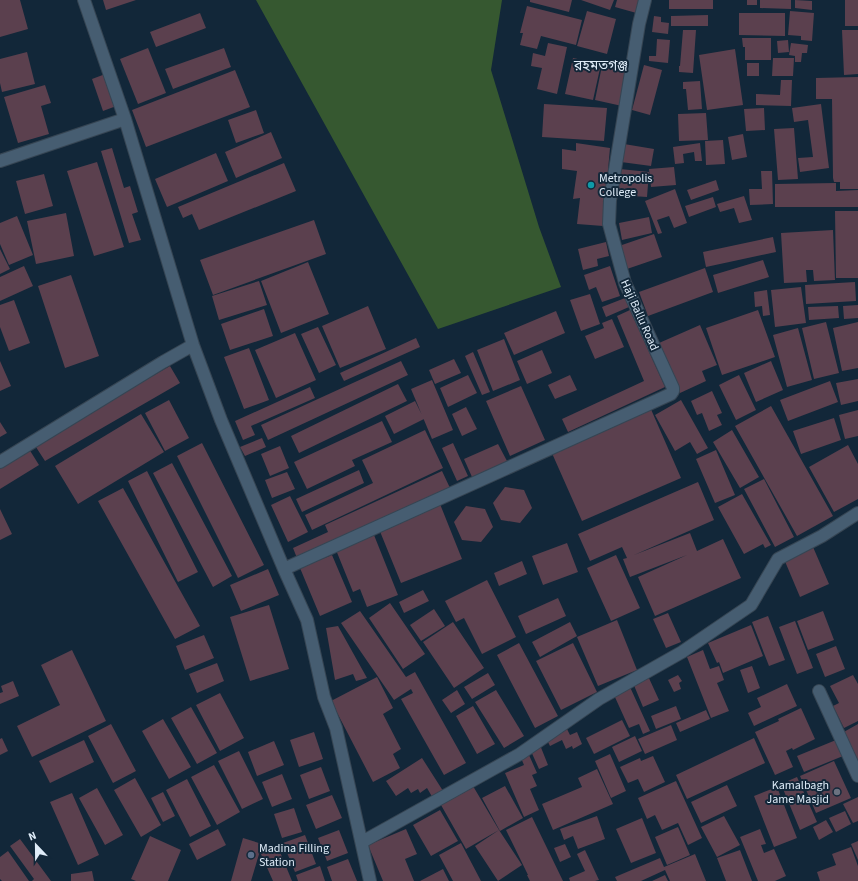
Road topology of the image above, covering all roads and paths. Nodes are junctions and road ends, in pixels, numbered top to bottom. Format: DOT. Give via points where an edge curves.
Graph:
graph roads {
  1 [pos="84,0"];
  2 [pos="645,0"];
  3 [pos="125,119"];
  4 [pos="0,161"];
  5 [pos="194,345"];
  6 [pos="0,462"];
  7 [pos="858,513"];
  8 [pos="284,569"];
  9 [pos="819,691"];
  10 [pos="858,776"];
  11 [pos="362,842"];
  12 [pos="370,881"];
  1 -- 3 [label="street"];
  2 -- 8 [label="street, Haji Ballu Road" via="610,200 609,224 625,283 673,391"];
  3 -- 4 [label="street"];
  3 -- 5 [label="street"];
  5 -- 6 [label="street"];
  5 -- 8 [label="street" via="221,420"];
  7 -- 11 [label="street" via="778,559 751,605 682,652 599,699 520,754"];
  8 -- 11 [label="street" via="307,620 324,697 336,728"];
  9 -- 10 [label="street"];
  11 -- 12 [label="street"];
}
